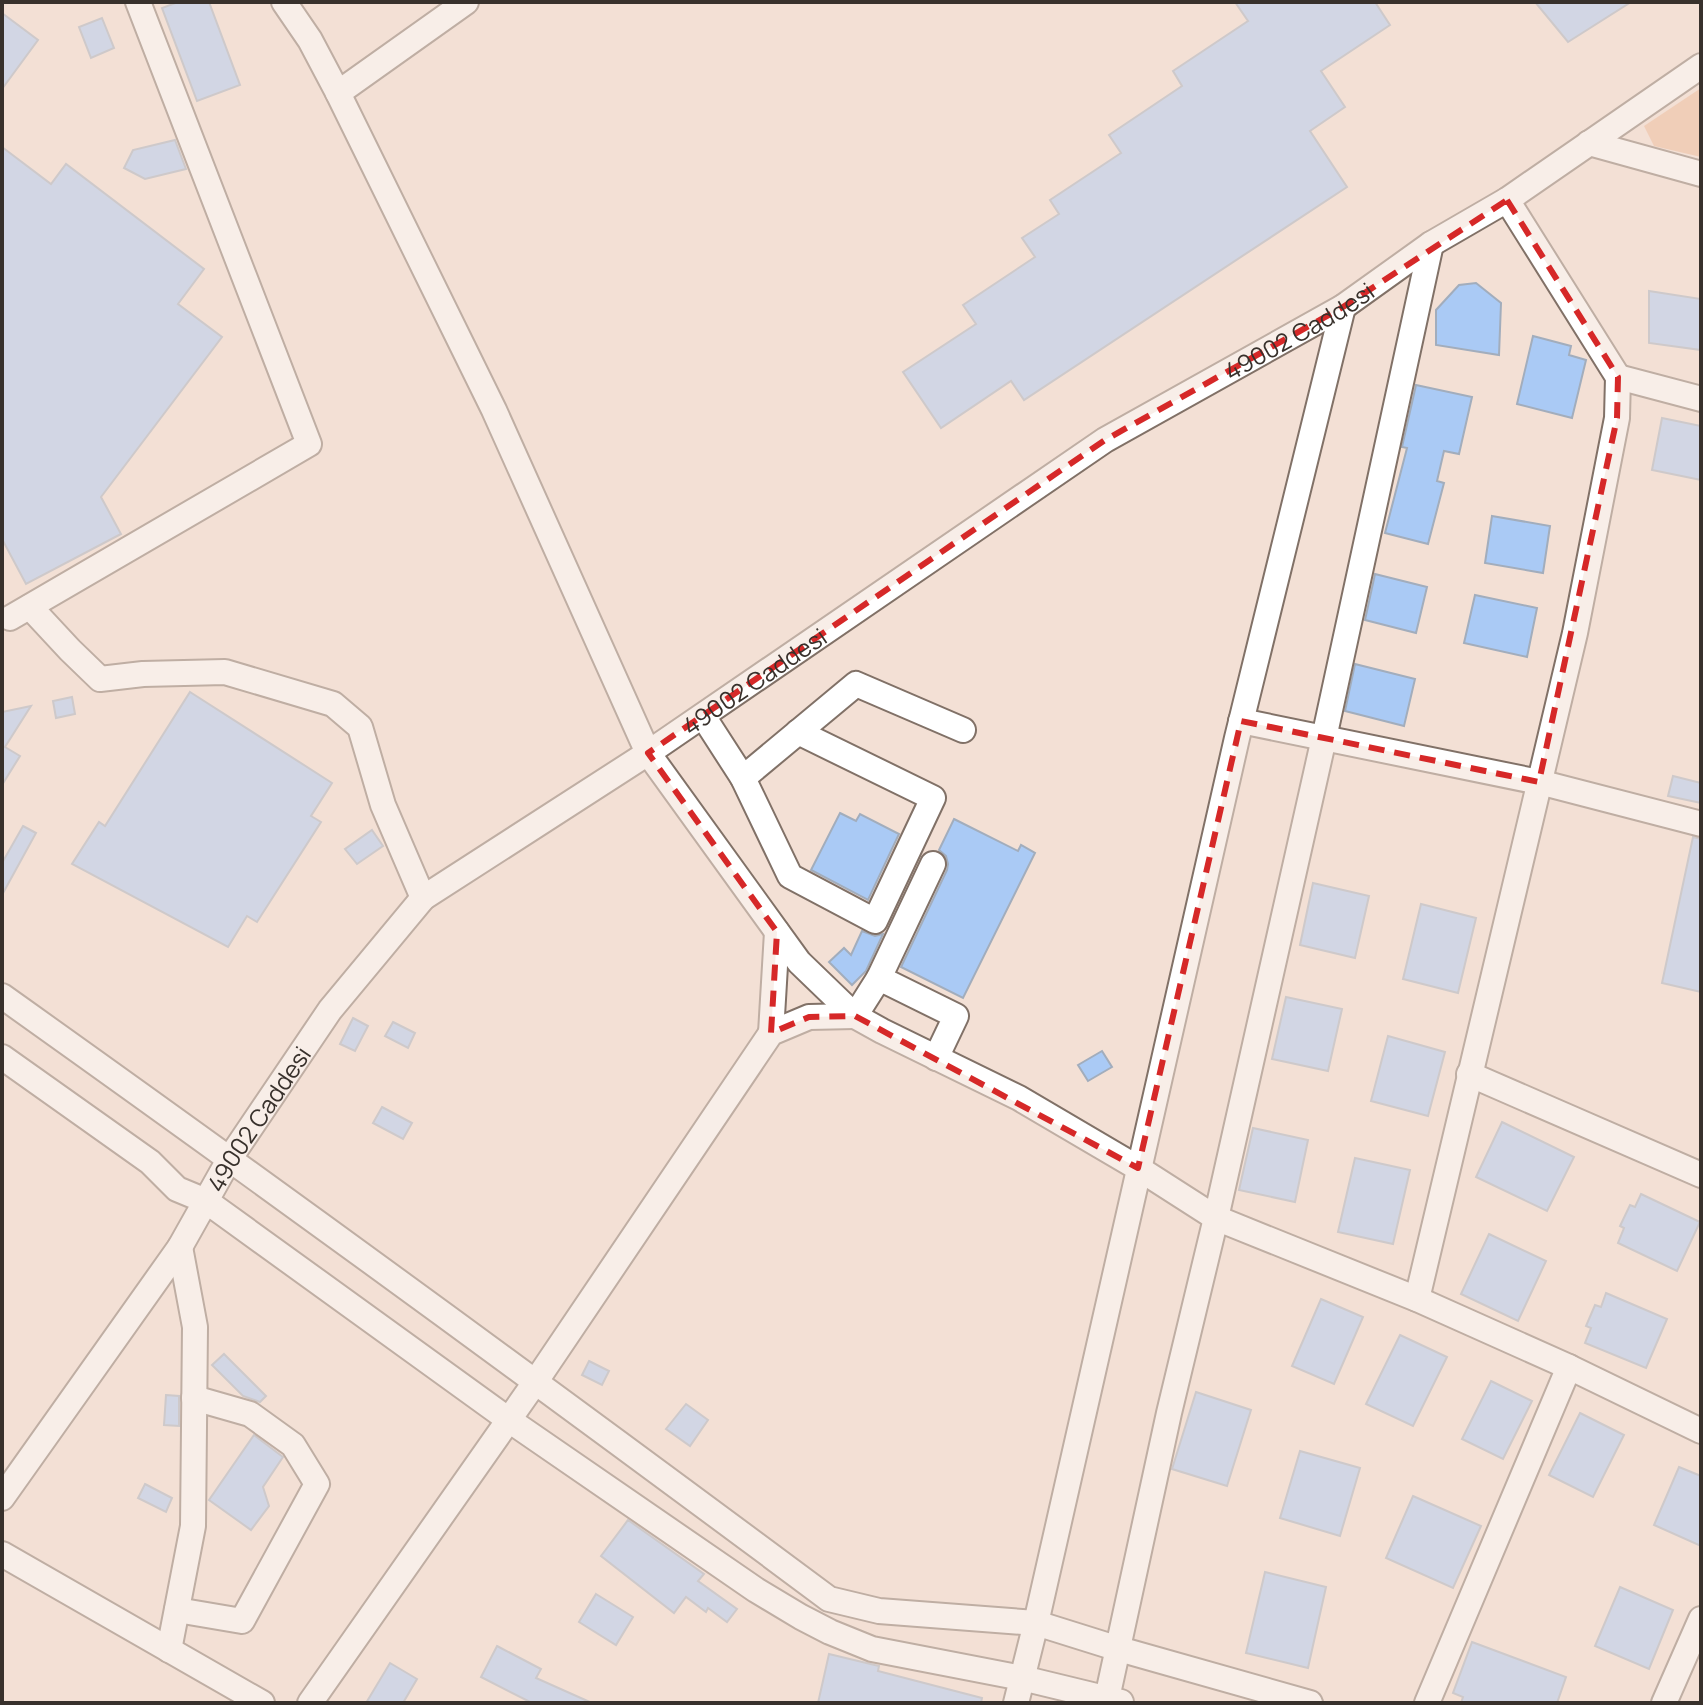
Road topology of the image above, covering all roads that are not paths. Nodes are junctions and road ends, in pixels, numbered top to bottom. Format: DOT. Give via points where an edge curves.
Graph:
graph roads {
  1 [pos="138,2"];
  2 [pos="284,2"];
  3 [pos="466,2"];
  4 [pos="1701,66"];
  5 [pos="338,93"];
  6 [pos="1589,143"];
  7 [pos="1701,174"];
  8 [pos="1507,200"];
  9 [pos="1431,244"];
  10 [pos="1343,307"];
  11 [pos="1618,377"];
  12 [pos="1701,399"];
  13 [pos="703,716"];
  14 [pos="1241,721"];
  15 [pos="963,730"];
  16 [pos="798,732"];
  17 [pos="1324,738"];
  18 [pos="648,753"];
  19 [pos="743,778"];
  20 [pos="1539,782"];
  21 [pos="1701,824"];
  22 [pos="933,864"];
  23 [pos="423,898"];
  24 [pos="777,932"];
  25 [pos="879,978"];
  26 [pos="2,996"];
  27 [pos="855,1016"];
  28 [pos="771,1033"];
  29 [pos="2,1057"];
  30 [pos="936,1058"];
  31 [pos="1469,1074"];
  32 [pos="230,1158"];
  33 [pos="1138,1168"];
  34 [pos="1701,1175"];
  35 [pos="206,1201"];
  36 [pos="1216,1218"];
  37 [pos="180,1247"];
  38 [pos="1417,1299"];
  39 [pos="1569,1367"];
  40 [pos="536,1381"];
  41 [pos="194,1398"];
  42 [pos="509,1420"];
  43 [pos="1701,1431"];
  44 [pos="2,1498"];
  45 [pos="2,1554"];
  46 [pos="177,1610"];
  47 [pos="1701,1619"];
  48 [pos="1036,1623"];
  49 [pos="1119,1649"];
  50 [pos="169,1650"];
  51 [pos="1022,1678"];
  52 [pos="1112,1701"];
  53 [pos="262,1703"];
  54 [pos="310,1703"];
  55 [pos="1016,1703"];
  56 [pos="1310,1703"];
  57 [pos="1427,1703"];
  58 [pos="1664,1703"];
  1 -- 23 [label="street" via="309,444 20,612 100,679 225,672 333,704 360,727 383,805"];
  2 -- 5 [label="street"];
  3 -- 5 [label="street"];
  4 -- 6 [label="street, 49002 Caddesi"];
  5 -- 18 [label="street" via="494,410"];
  6 -- 7 [label="street"];
  6 -- 8 [label="street, 49002 Caddesi"];
  8 -- 9 [label="street, 49002 Caddesi"];
  8 -- 11 [label="street"];
  9 -- 10 [label="street, 49002 Caddesi"];
  9 -- 17 [label="street"];
  10 -- 13 [label="street, 49002 Caddesi" via="1105,440"];
  10 -- 14 [label="street"];
  11 -- 12 [label="street"];
  11 -- 20 [label="street" via="1617,418"];
  13 -- 18 [label="street, 49002 Caddesi"];
  13 -- 19 [label="street"];
  14 -- 17 [label="street"];
  14 -- 33 [label="street"];
  15 -- 16 [label="street" via="856,684"];
  16 -- 19 [label="street"];
  16 -- 19 [label="street" via="933,798 875,921 790,876"];
  17 -- 20 [label="street"];
  17 -- 36 [label="street"];
  18 -- 23 [label="street, 49002 Caddesi"];
  18 -- 24 [label="street"];
  20 -- 21 [label="street"];
  20 -- 31 [label="street"];
  22 -- 25 [label="street"];
  23 -- 32 [label="street, 49002 Caddesi" via="330,1010"];
  24 -- 27 [label="street" via="799,962"];
  24 -- 28 [label="street"];
  25 -- 27 [label="street"];
  25 -- 30 [label="street" via="956,1016"];
  26 -- 32 [label="street"];
  27 -- 28 [label="street" via="809,1017"];
  27 -- 30 [label="street"];
  28 -- 40 [label="street"];
  29 -- 35 [label="street" via="150,1162 177,1189"];
  30 -- 33 [label="street" via="1019,1098"];
  31 -- 34 [label="street"];
  31 -- 38 [label="street"];
  32 -- 35 [label="street, 49002 Caddesi"];
  32 -- 40 [label="street"];
  33 -- 36 [label="street"];
  33 -- 48 [label="street"];
  35 -- 37 [label="street, 49002 Caddesi"];
  35 -- 42 [label="street"];
  36 -- 38 [label="street"];
  36 -- 49 [label="street"];
  37 -- 41 [label="street" via="195,1327"];
  37 -- 44 [label="street, 49002 Caddesi"];
  38 -- 39 [label="street"];
  39 -- 43 [label="street"];
  39 -- 57 [label="street"];
  40 -- 42 [label="street"];
  40 -- 48 [label="street" via="829,1599 879,1611"];
  41 -- 46 [label="street" via="193,1526"];
  41 -- 46 [label="street" via="250,1414 293,1445 317,1484 242,1621"];
  42 -- 51 [label="street" via="756,1590 830,1632 872,1649"];
  42 -- 54 [label="street"];
  45 -- 50 [label="street"];
  46 -- 50 [label="street"];
  47 -- 58 [label="street"];
  48 -- 49 [label="street"];
  48 -- 51 [label="street"];
  49 -- 52 [label="street"];
  49 -- 56 [label="street"];
  50 -- 53 [label="street"];
  51 -- 52 [label="street"];
  51 -- 55 [label="street"];
}
